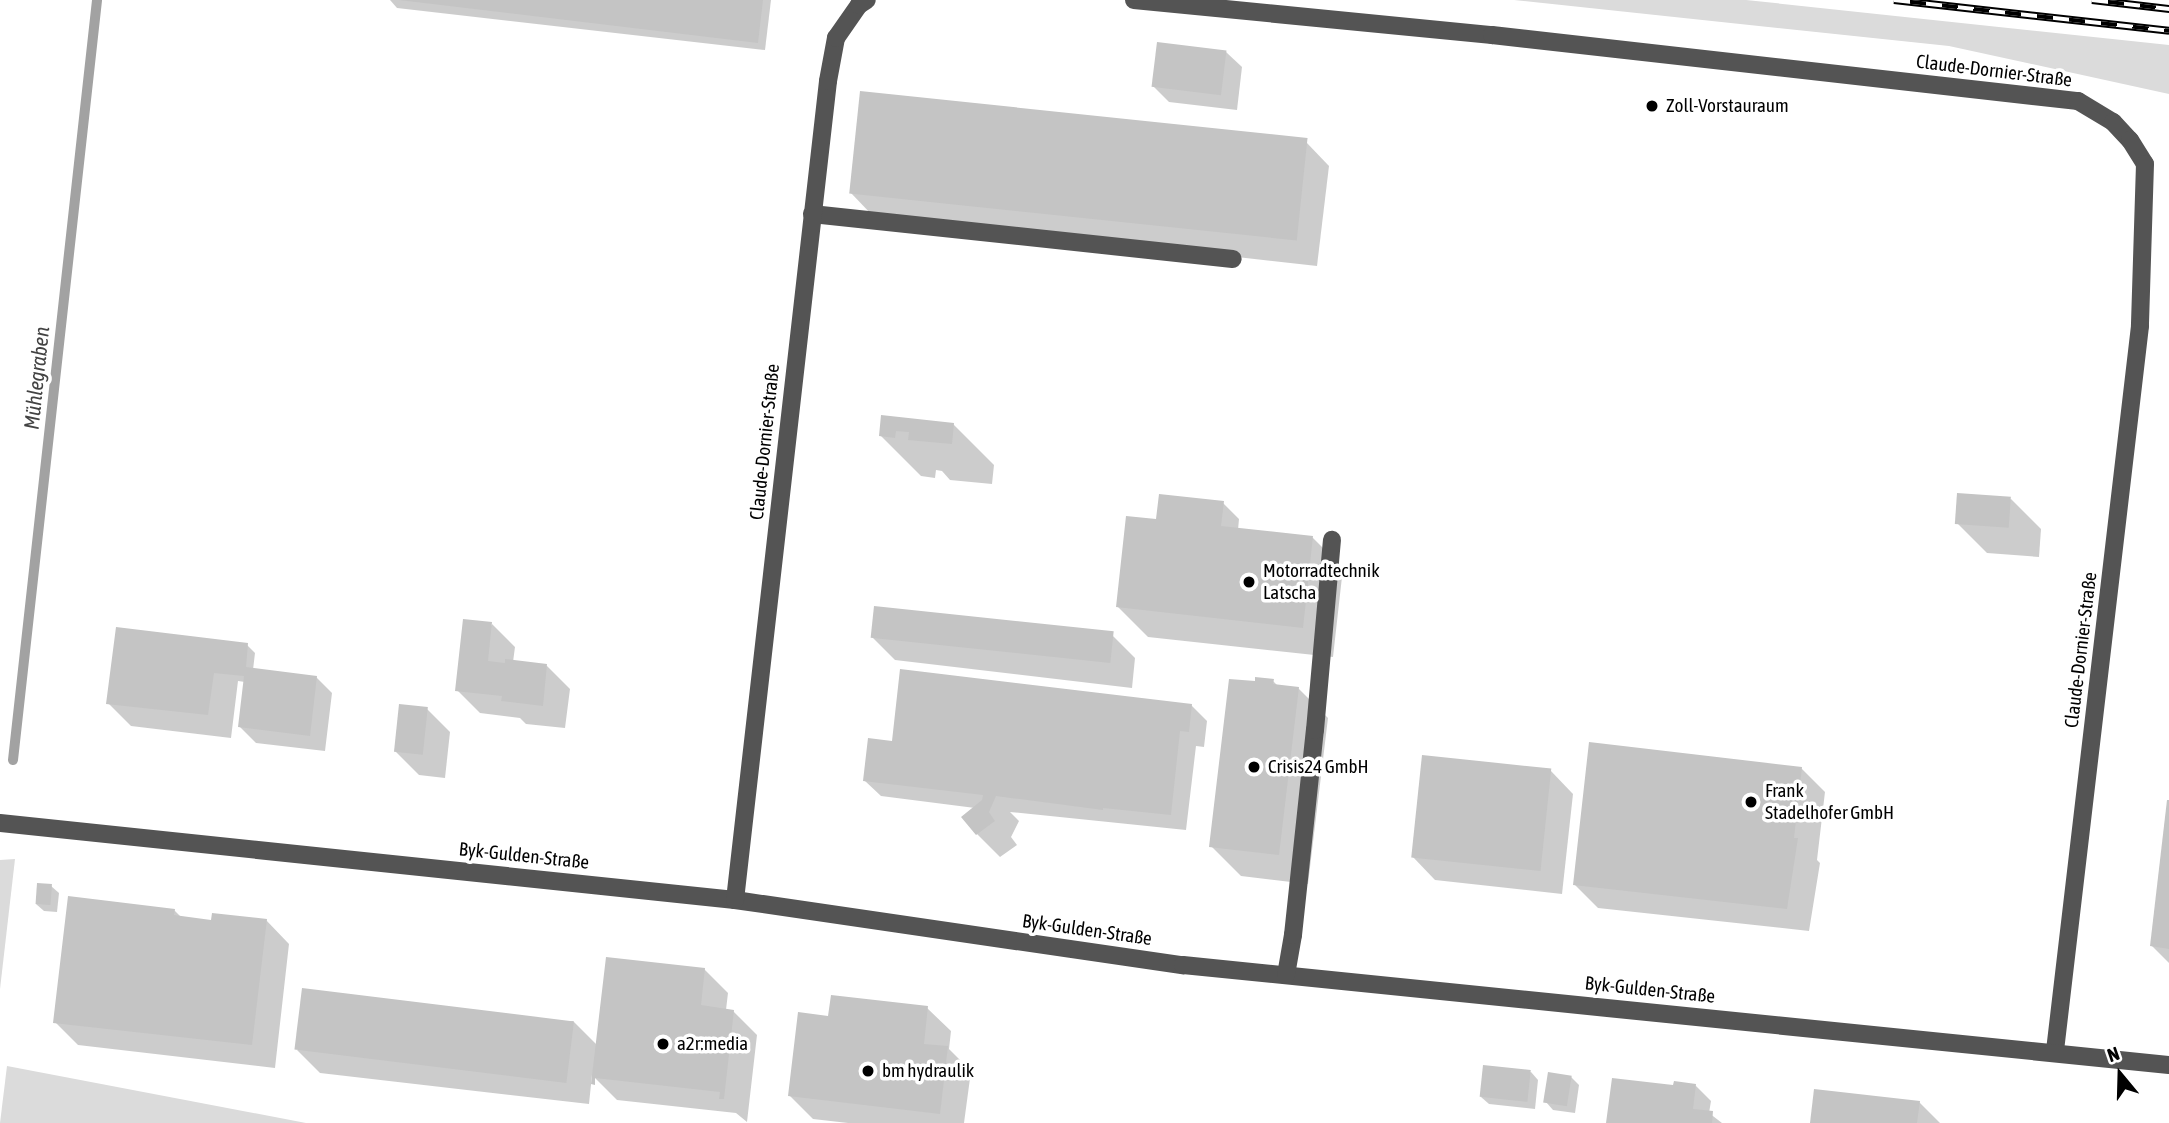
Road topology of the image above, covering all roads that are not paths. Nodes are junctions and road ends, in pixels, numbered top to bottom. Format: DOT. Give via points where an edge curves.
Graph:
graph roads {
  1 [pos="867,0"];
  2 [pos="1134,0"];
  3 [pos="812,214"];
  4 [pos="1233,259"];
  5 [pos="1332,540"];
  6 [pos="0,823"];
  7 [pos="735,900"];
  8 [pos="1286,975"];
  9 [pos="2055,1051"];
  10 [pos="2169,1065"];
  1 -- 3 [label="street, Claude-Dornier-Straße" via="836,38"];
  2 -- 9 [label="street, Claude-Dornier-Straße" via="2078,101 2113,122 2130,140 2145,164 2140,327"];
  3 -- 4 [label="street"];
  3 -- 7 [label="street, Claude-Dornier-Straße"];
  5 -- 8 [label="street"];
  6 -- 7 [label="street, Byk-Gulden-Straße"];
  7 -- 8 [label="street, Byk-Gulden-Straße" via="1183,965"];
  8 -- 9 [label="street, Byk-Gulden-Straße"];
  9 -- 10 [label="street, Byk-Gulden-Straße"];
}
